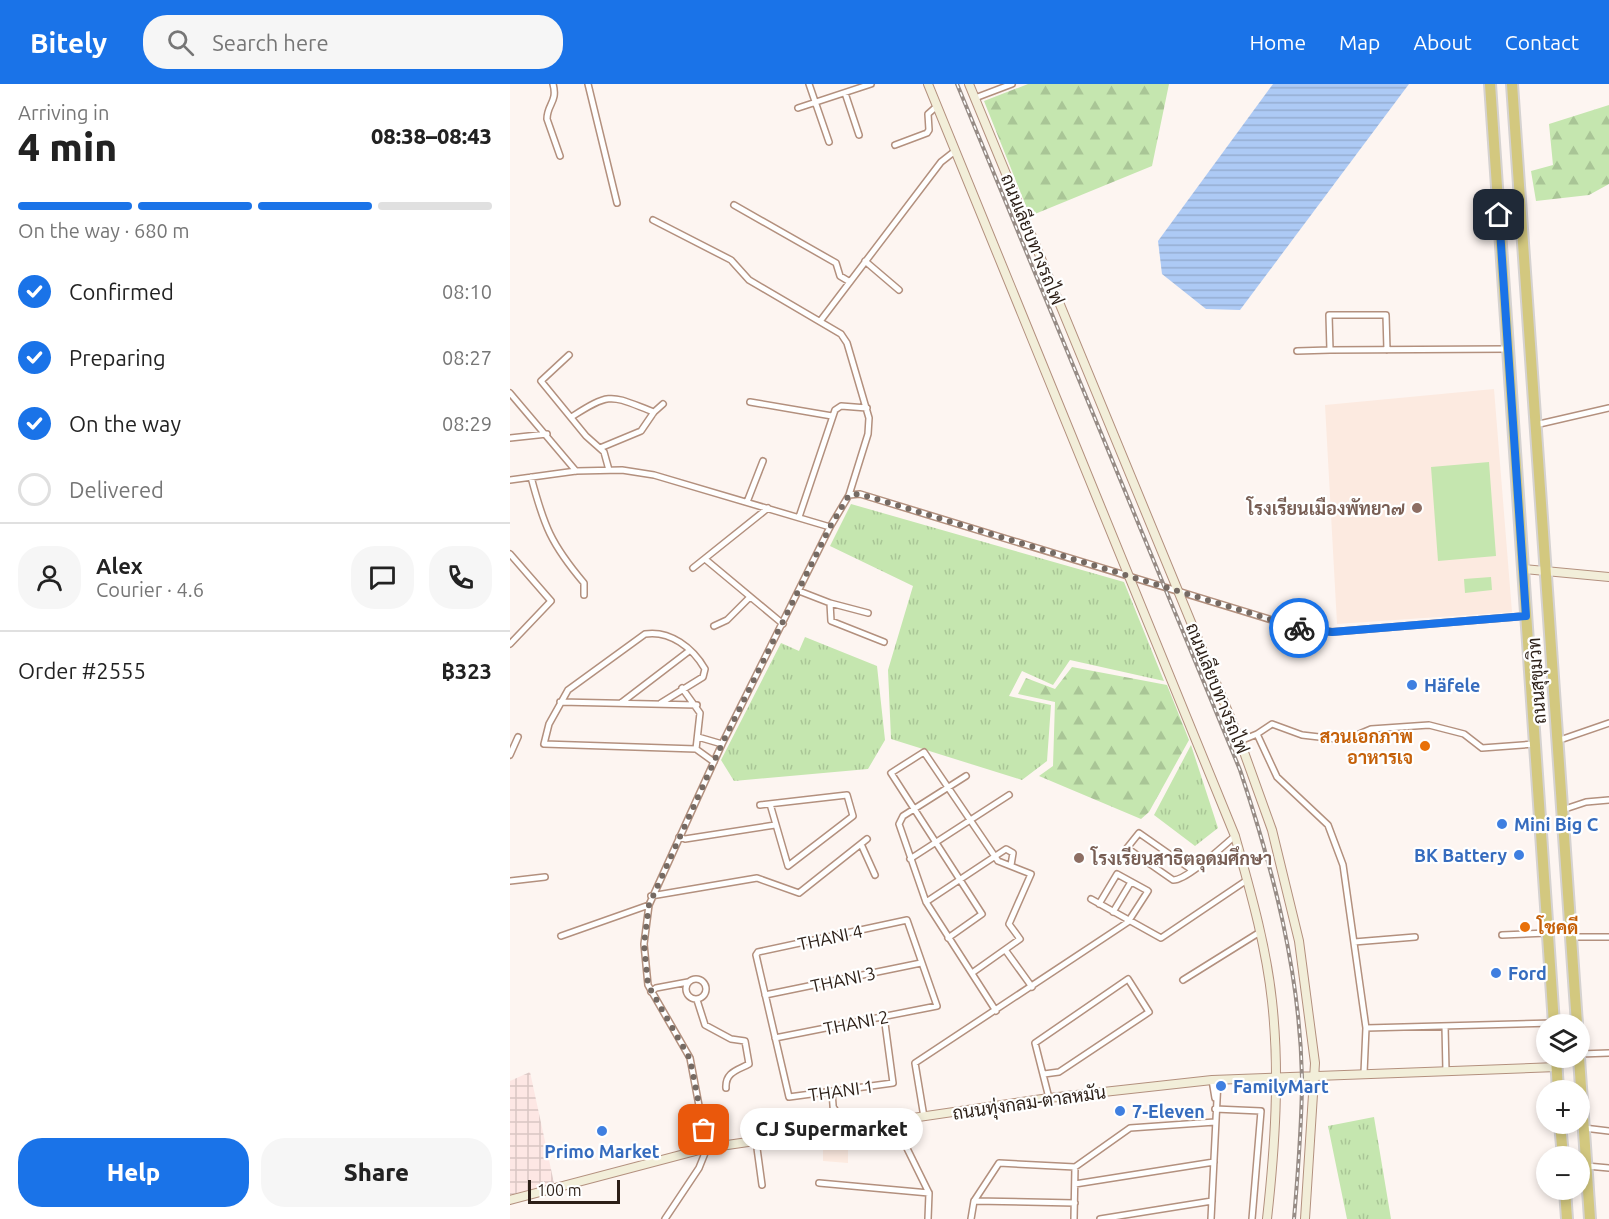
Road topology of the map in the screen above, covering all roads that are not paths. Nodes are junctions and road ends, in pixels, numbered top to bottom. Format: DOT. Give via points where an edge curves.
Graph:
graph roads {
  1 [pos="553,84"];
  2 [pos="588,84"];
  3 [pos="809,84"];
  4 [pos="871,84"];
  5 [pos="928,84"];
  6 [pos="969,84"];
  7 [pos="1012,84"];
  8 [pos="1490,84"];
  9 [pos="1512,84"];
  10 [pos="845,93"];
  11 [pos="975,98"];
  12 [pos="815,102"];
  13 [pos="937,106"];
  14 [pos="798,108"];
  15 [pos="859,135"];
  16 [pos="830,142"];
  17 [pos="895,145"];
  18 [pos="955,151"];
  19 [pos="561,156"];
  20 [pos="616,203"];
  21 [pos="734,205"];
  22 [pos="653,220"];
  23 [pos="865,261"];
  24 [pos="850,282"];
  25 [pos="899,290"];
  26 [pos="821,320"];
  27 [pos="1508,349"];
  28 [pos="1330,350"];
  29 [pos="1387,350"];
  30 [pos="1298,351"];
  31 [pos="569,355"];
  32 [pos="510,393"];
  33 [pos="750,402"];
  34 [pos="663,404"];
  35 [pos="867,408"];
  36 [pos="1609,408"];
  37 [pos="654,412"];
  38 [pos="833,413"];
  39 [pos="573,416"];
  40 [pos="1536,425"];
  41 [pos="547,434"];
  42 [pos="510,438"];
  43 [pos="600,448"];
  44 [pos="763,461"];
  45 [pos="609,470"];
  46 [pos="576,471"];
  47 [pos="531,477"];
  48 [pos="510,480"];
  49 [pos="849,495"];
  50 [pos="747,502"];
  51 [pos="768,508"];
  52 [pos="799,517"];
  53 [pos="830,527"];
  54 [pos="510,555"];
  55 [pos="705,558"];
  56 [pos="693,568"];
  57 [pos="1523,568"];
  58 [pos="1545,571"];
  59 [pos="1609,577"];
  60 [pos="1131,578"];
  61 [pos="799,591"];
  62 [pos="1178,591"];
  63 [pos="584,595"];
  64 [pos="750,597"];
  65 [pos="830,603"];
  66 [pos="868,613"];
  67 [pos="1526,616"];
  68 [pos="783,624"];
  69 [pos="714,626"];
  70 [pos="884,642"];
  71 [pos="510,644"];
  72 [pos="689,651"];
  73 [pos="682,688"];
  74 [pos="560,702"];
  75 [pos="621,703"];
  76 [pos="661,703"];
  77 [pos="697,705"];
  78 [pos="1609,723"];
  79 [pos="1257,734"];
  80 [pos="518,737"];
  81 [pos="698,737"];
  82 [pos="1240,741"];
  83 [pos="1557,741"];
  84 [pos="722,744"];
  85 [pos="1535,744"];
  86 [pos="696,749"];
  87 [pos="510,754"];
  88 [pos="714,762"];
  89 [pos="966,776"];
  90 [pos="948,785"];
  91 [pos="1009,795"];
  92 [pos="1609,800"];
  93 [pos="770,804"];
  94 [pos="760,805"];
  95 [pos="914,808"];
  96 [pos="1562,810"];
  97 [pos="972,821"];
  98 [pos="775,825"];
  99 [pos="1236,836"];
  100 [pos="679,837"];
  101 [pos="867,839"];
  102 [pos="937,843"];
  103 [pos="861,844"];
  104 [pos="996,856"];
  105 [pos="910,859"];
  106 [pos="1011,865"];
  107 [pos="830,868"];
  108 [pos="1192,870"];
  109 [pos="833,875"];
  110 [pos="875,875"];
  111 [pos="545,877"];
  112 [pos="960,880"];
  113 [pos="1247,880"];
  114 [pos="510,881"];
  115 [pos="1131,882"];
  116 [pos="651,896"];
  117 [pos="1091,899"];
  118 [pos="926,902"];
  119 [pos="1099,904"];
  120 [pos="649,905"];
  121 [pos="1113,912"];
  122 [pos="1128,922"];
  123 [pos="1260,932"];
  124 [pos="1548,933"];
  125 [pos="1502,935"];
  126 [pos="561,936"];
  127 [pos="1415,937"];
  128 [pos="1570,937"];
  129 [pos="948,938"];
  130 [pos="1609,938"];
  131 [pos="1354,942"];
  132 [pos="1006,951"];
  133 [pos="921,963"];
  134 [pos="972,973"];
  135 [pos="1183,980"];
  136 [pos="688,982"];
  137 [pos="1032,987"];
  138 [pos="651,992"];
  139 [pos="765,995"];
  140 [pos="697,1000"];
  141 [pos="996,1011"];
  142 [pos="1553,1014"];
  143 [pos="1575,1014"];
  144 [pos="884,1016"];
  145 [pos="1536,1024"];
  146 [pos="1445,1026"];
  147 [pos="1366,1028"];
  148 [pos="775,1038"];
  149 [pos="1609,1053"];
  150 [pos="1590,1055"];
  151 [pos="1536,1064"];
  152 [pos="1446,1071"];
  153 [pos="1364,1073"];
  154 [pos="1044,1074"];
  155 [pos="1315,1075"];
  156 [pos="1276,1076"];
  157 [pos="1215,1080"];
  158 [pos="726,1089"];
  159 [pos="832,1092"];
  160 [pos="1049,1098"];
  161 [pos="1215,1109"];
  162 [pos="924,1117"];
  163 [pos="894,1122"];
  164 [pos="1215,1122"];
  165 [pos="1590,1129"];
  166 [pos="838,1130"];
  167 [pos="1609,1131"];
  168 [pos="756,1141"];
  169 [pos="707,1148"];
  170 [pos="1214,1162"];
  171 [pos="1590,1166"];
  172 [pos="1076,1167"];
  173 [pos="1609,1168"];
  174 [pos="819,1183"];
  175 [pos="1075,1184"];
  176 [pos="762,1185"];
  177 [pos="928,1193"];
  178 [pos="510,1200"];
  179 [pos="1566,1200"];
  180 [pos="1589,1200"];
  181 [pos="974,1201"];
  182 [pos="1212,1202"];
  183 [pos="1075,1203"];
  184 [pos="665,1219"];
  185 [pos="928,1219"];
  186 [pos="971,1219"];
  187 [pos="1074,1219"];
  188 [pos="1100,1219"];
  189 [pos="1211,1219"];
  190 [pos="1252,1219"];
  191 [pos="1267,1219"];
  192 [pos="1305,1219"];
  193 [pos="1567,1219"];
  194 [pos="1590,1219"];
  1 -- 19 [label="street" via="555,101 547,119"];
  2 -- 20 [label="street"];
  3 -- 12 [label="street"];
  4 -- 10 [label="street"];
  5 -- 13 [label="street"];
  6 -- 11 [label="street, ถนนเลียบทางรถไฟ"];
  7 -- 11 [label="street"];
  8 -- 27 [label="highway, ถนนสุขุมวิท"];
  9 -- 40 [label="highway, ถนนสุขุมวิท"];
  10 -- 12 [label="street"];
  10 -- 15 [label="street"];
  11 -- 62 [label="street, ถนนเลียบทางรถไฟ"];
  12 -- 14 [label="street"];
  12 -- 16 [label="street"];
  13 -- 17 [label="street" via="928,114 927,133"];
  13 -- 18 [label="street"];
  18 -- 23 [label="street" via="941,162"];
  18 -- 60 [label="street"];
  21 -- 24 [label="street" via="836,262 840,276"];
  22 -- 26 [label="street" via="731,260 749,280"];
  23 -- 24 [label="street"];
  23 -- 25 [label="street"];
  24 -- 26 [label="street"];
  26 -- 35 [label="street" via="847,343"];
  27 -- 29 [label="street"];
  27 -- 57 [label="highway, ถนนสุขุมวิท"];
  28 -- 29 [label="street"];
  28 -- 29 [label="street" via="1329,315 1386,315"];
  28 -- 30 [label="street"];
  31 -- 39 [label="street" via="541,380 552,397"];
  32 -- 41 [label="street"];
  33 -- 38 [label="street"];
  34 -- 37 [label="street"];
  35 -- 38 [label="street" via="841,405"];
  35 -- 49 [label="street" via="868,434"];
  36 -- 40 [label="street"];
  37 -- 39 [label="street" via="604,398"];
  37 -- 43 [label="street" via="640,431"];
  38 -- 52 [label="street"];
  39 -- 43 [label="street"];
  40 -- 58 [label="highway, ถนนสุขุมวิท"];
  41 -- 42 [label="street"];
  41 -- 46 [label="street"];
  43 -- 45 [label="street"];
  44 -- 50 [label="street"];
  45 -- 46 [label="street"];
  45 -- 50 [label="street" via="654,475"];
  46 -- 47 [label="street"];
  47 -- 48 [label="street"];
  47 -- 63 [label="street" via="549,535 559,554 584,583"];
  49 -- 53 [label="street"];
  49 -- 60 [label="street" via="860,494"];
  50 -- 51 [label="street"];
  51 -- 52 [label="street"];
  51 -- 55 [label="street"];
  52 -- 53 [label="street"];
  53 -- 61 [label="street"];
  54 -- 71 [label="street" via="551,601"];
  55 -- 56 [label="street"];
  55 -- 64 [label="street"];
  57 -- 58 [label="street"];
  57 -- 67 [label="highway, ถนนสุขุมวิท"];
  58 -- 59 [label="street"];
  58 -- 83 [label="highway, ถนนสุขุมวิท"];
  60 -- 62 [label="street"];
  60 -- 99 [label="street"];
  61 -- 65 [label="street"];
  61 -- 68 [label="street"];
  62 -- 67 [label="street" via="1295,627 1332,632"];
  62 -- 82 [label="street, ถนนเลียบทางรถไฟ"];
  64 -- 68 [label="street"];
  64 -- 69 [label="street" via="727,620"];
  65 -- 66 [label="street"];
  65 -- 70 [label="street" via="831,621"];
  67 -- 85 [label="highway, ถนนสุขุมวิท"];
  68 -- 84 [label="street"];
  72 -- 73 [label="street" via="705,669 703,677"];
  72 -- 74 [label="street" via="672,636 645,634 568,690"];
  72 -- 75 [label="street"];
  73 -- 76 [label="street"];
  73 -- 77 [label="street"];
  74 -- 75 [label="street"];
  74 -- 86 [label="street" via="544,744"];
  75 -- 76 [label="street"];
  76 -- 77 [label="street"];
  77 -- 81 [label="street"];
  78 -- 83 [label="street"];
  79 -- 82 [label="street"];
  79 -- 85 [label="street" via="1272,724 1302,735 1345,740 1371,729 1429,726 1464,734 1482,748"];
  79 -- 131 [label="street" via="1277,777 1328,825 1343,865"];
  80 -- 87 [label="street"];
  81 -- 84 [label="street"];
  81 -- 86 [label="street"];
  82 -- 155 [label="street, ถนนเลียบทางรถไฟ" via="1287,885 1299,941"];
  83 -- 96 [label="highway, ถนนสุขุมวิท"];
  84 -- 88 [label="street"];
  85 -- 124 [label="highway, ถนนสุขุมวิท"];
  86 -- 88 [label="street"];
  88 -- 100 [label="street"];
  89 -- 90 [label="street"];
  90 -- 95 [label="street"];
  90 -- 95 [label="street" via="924,752 891,773"];
  90 -- 97 [label="street"];
  91 -- 97 [label="street"];
  92 -- 96 [label="street"];
  93 -- 94 [label="street"];
  93 -- 98 [label="street"];
  93 -- 98 [label="street" via="847,795 853,816 788,866"];
  95 -- 102 [label="street"];
  95 -- 105 [label="street" via="899,822"];
  96 -- 128 [label="highway, ถนนสุขุมวิท"];
  97 -- 102 [label="street"];
  97 -- 104 [label="street"];
  98 -- 100 [label="street"];
  99 -- 108 [label="street"];
  99 -- 113 [label="street"];
  100 -- 116 [label="street"];
  101 -- 103 [label="street"];
  102 -- 105 [label="street"];
  102 -- 112 [label="street"];
  103 -- 107 [label="street"];
  103 -- 110 [label="street"];
  104 -- 106 [label="street" via="998,861"];
  104 -- 106 [label="street" via="1006,849 1013,853"];
  104 -- 112 [label="street"];
  105 -- 118 [label="street"];
  106 -- 132 [label="street" via="1031,874 1009,924 1020,939"];
  107 -- 109 [label="street"];
  107 -- 116 [label="street" via="799,893 757,878"];
  108 -- 108 [label="street" via="1173,880 1127,848 1139,833"];
  111 -- 114 [label="street"];
  112 -- 118 [label="street"];
  112 -- 129 [label="street" via="982,914"];
  113 -- 122 [label="street" via="1161,938"];
  113 -- 123 [label="street"];
  115 -- 119 [label="street" via="1116,874"];
  115 -- 121 [label="street"];
  115 -- 122 [label="street" via="1148,891"];
  116 -- 120 [label="street"];
  117 -- 119 [label="street"];
  118 -- 129 [label="street"];
  119 -- 121 [label="street"];
  120 -- 126 [label="street"];
  120 -- 138 [label="street" via="644,955"];
  121 -- 122 [label="street"];
  122 -- 137 [label="street"];
  123 -- 135 [label="street"];
  123 -- 156 [label="street" via="1272,1001"];
  124 -- 125 [label="street"];
  124 -- 142 [label="highway, ถนนสุขุมวิท"];
  127 -- 131 [label="street"];
  128 -- 130 [label="street"];
  128 -- 143 [label="highway, ถนนสุขุมวิท"];
  129 -- 134 [label="street"];
  131 -- 147 [label="street"];
  132 -- 134 [label="street"];
  132 -- 137 [label="street"];
  133 -- 139 [label="street, THANI 3"];
  133 -- 139 [label="street, THANI 4" via="907,921 758,952"];
  133 -- 144 [label="street, THANI 2" via="936,1006"];
  134 -- 141 [label="street"];
  136 -- 138 [label="street" via="656,987"];
  136 -- 140 [label="street" via="687,994"];
  136 -- 140 [label="street" via="695,979 705,984 704,996"];
  137 -- 141 [label="street"];
  138 -- 169 [label="street" via="690,1059"];
  139 -- 148 [label="street"];
  140 -- 158 [label="street" via="705,1025 731,1039 745,1041 749,1064 732,1071"];
  141 -- 162 [label="street" via="915,1063"];
  144 -- 148 [label="street, THANI 2"];
  144 -- 159 [label="street, THANI 1" via="893,1083"];
  145 -- 146 [label="street"];
  146 -- 147 [label="street"];
  146 -- 152 [label="street"];
  147 -- 153 [label="street"];
  148 -- 159 [label="street, THANI 1" via="789,1097"];
  149 -- 150 [label="street"];
  151 -- 152 [label="street, ถนนทุ่งกลม-ตาลหมัน"];
  152 -- 153 [label="street, ถนนทุ่งกลม-ตาลหมัน"];
  153 -- 155 [label="street, ถนนทุ่งกลม-ตาลหมัน"];
  154 -- 154 [label="street" via="1059,1072 1149,1012 1128,979 1035,1043"];
  154 -- 160 [label="street"];
  155 -- 156 [label="street, ถนนทุ่งกลม-ตาลหมัน"];
  155 -- 192 [label="street, ถนนเลียบทางรถไฟ"];
  156 -- 157 [label="street, ถนนทุ่งกลม-ตาลหมัน"];
  156 -- 191 [label="street"];
  157 -- 160 [label="street, ถนนทุ่งกลม-ตาลหมัน"];
  157 -- 161 [label="street"];
  159 -- 166 [label="street"];
  160 -- 162 [label="street, ถนนทุ่งกลม-ตาลหมัน"];
  161 -- 164 [label="street"];
  161 -- 190 [label="street" via="1261,1110"];
  162 -- 163 [label="street, ถนนทุ่งกลม-ตาลหมัน"];
  163 -- 166 [label="street, ถนนทุ่งกลม-ตาลหมัน"];
  163 -- 177 [label="street"];
  164 -- 170 [label="street"];
  164 -- 172 [label="street" via="1130,1128"];
  165 -- 167 [label="street"];
  166 -- 168 [label="street, ถนนทุ่งกลม-ตาลหมัน"];
  168 -- 169 [label="street, ถนนทุ่งกลม-ตาลหมัน"];
  168 -- 176 [label="street"];
  169 -- 178 [label="street, ถนนทุ่งกลม-ตาลหมัน"];
  169 -- 184 [label="street" via="699,1168"];
  170 -- 175 [label="street"];
  170 -- 182 [label="street"];
  171 -- 173 [label="street"];
  172 -- 175 [label="street"];
  172 -- 181 [label="street" via="999,1163"];
  174 -- 177 [label="street"];
  175 -- 183 [label="street"];
  177 -- 185 [label="street"];
  179 -- 193 [label="highway"];
  180 -- 194 [label="highway"];
  181 -- 183 [label="street"];
  181 -- 186 [label="street"];
  182 -- 188 [label="street"];
  182 -- 189 [label="street"];
  183 -- 187 [label="street"];
}
